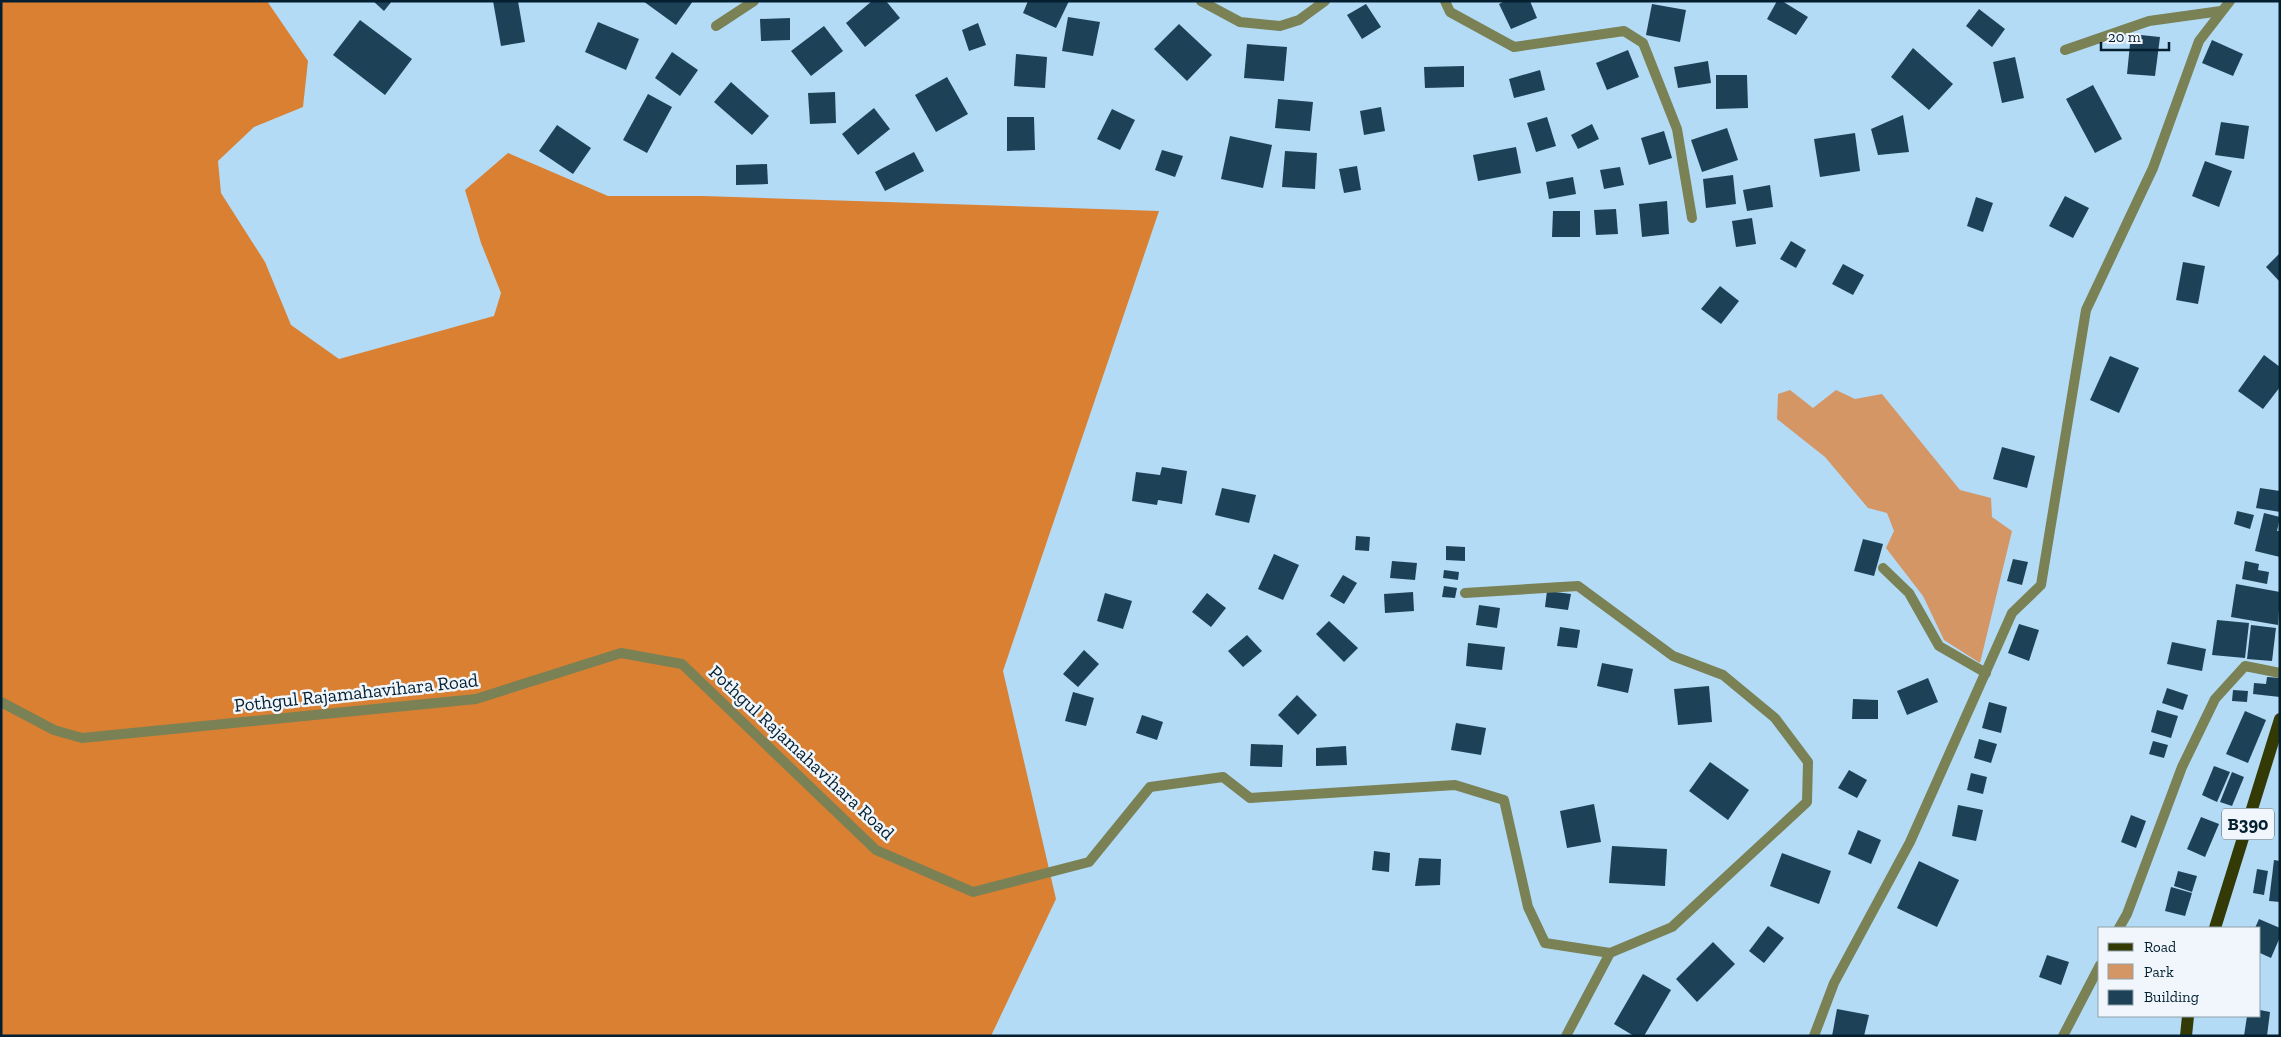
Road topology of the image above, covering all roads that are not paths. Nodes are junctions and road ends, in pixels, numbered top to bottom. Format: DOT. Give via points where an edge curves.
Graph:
graph roads {
  1 [pos="754,1"];
  2 [pos="1201,1"];
  3 [pos="1325,1"];
  4 [pos="1445,1"];
  5 [pos="2230,1"];
  6 [pos="2221,11"];
  7 [pos="716,26"];
  8 [pos="2065,50"];
  9 [pos="1692,218"];
  10 [pos="1883,568"];
  11 [pos="1465,593"];
  12 [pos="1986,673"];
  13 [pos="2280,673"];
  14 [pos="1,702"];
  15 [pos="2280,718"];
  16 [pos="2120,927"];
  17 [pos="2215,927"];
  18 [pos="1610,953"];
  19 [pos="2098,969"];
  20 [pos="2188,1017"];
  21 [pos="1566,1036"];
  22 [pos="1814,1036"];
  23 [pos="2063,1036"];
  24 [pos="2186,1036"];
  1 -- 7 [label="street"];
  2 -- 3 [label="street" via="1240,22 1280,26 1300,20"];
  4 -- 9 [label="street" via="1450,12 1514,47 1624,31 1642,43 1677,129"];
  5 -- 6 [label="street"];
  6 -- 8 [label="street" via="2149,22"];
  6 -- 12 [label="street" via="2199,41 2153,168 2086,310 2041,585 2012,613"];
  10 -- 12 [label="street" via="1909,593 1940,646"];
  11 -- 18 [label="street" via="1578,586 1673,656 1723,675 1775,718 1808,762 1807,802 1672,926"];
  12 -- 22 [label="street" via="1910,842 1834,982"];
  13 -- 16 [label="street" via="2245,666 2215,699 2182,767"];
  14 -- 18 [label="street, Pothgul Rajamahavihara Road" via="54,730 82,738 476,699 621,653 682,664 876,850 973,892 1089,862 1150,787 1223,777 1250,798 1455,785 1504,800 1528,907 1546,943"];
  15 -- 17 [label="main road, B390"];
  18 -- 21 [label="street"];
  19 -- 23 [label="street"];
  20 -- 24 [label="main road"];
}
